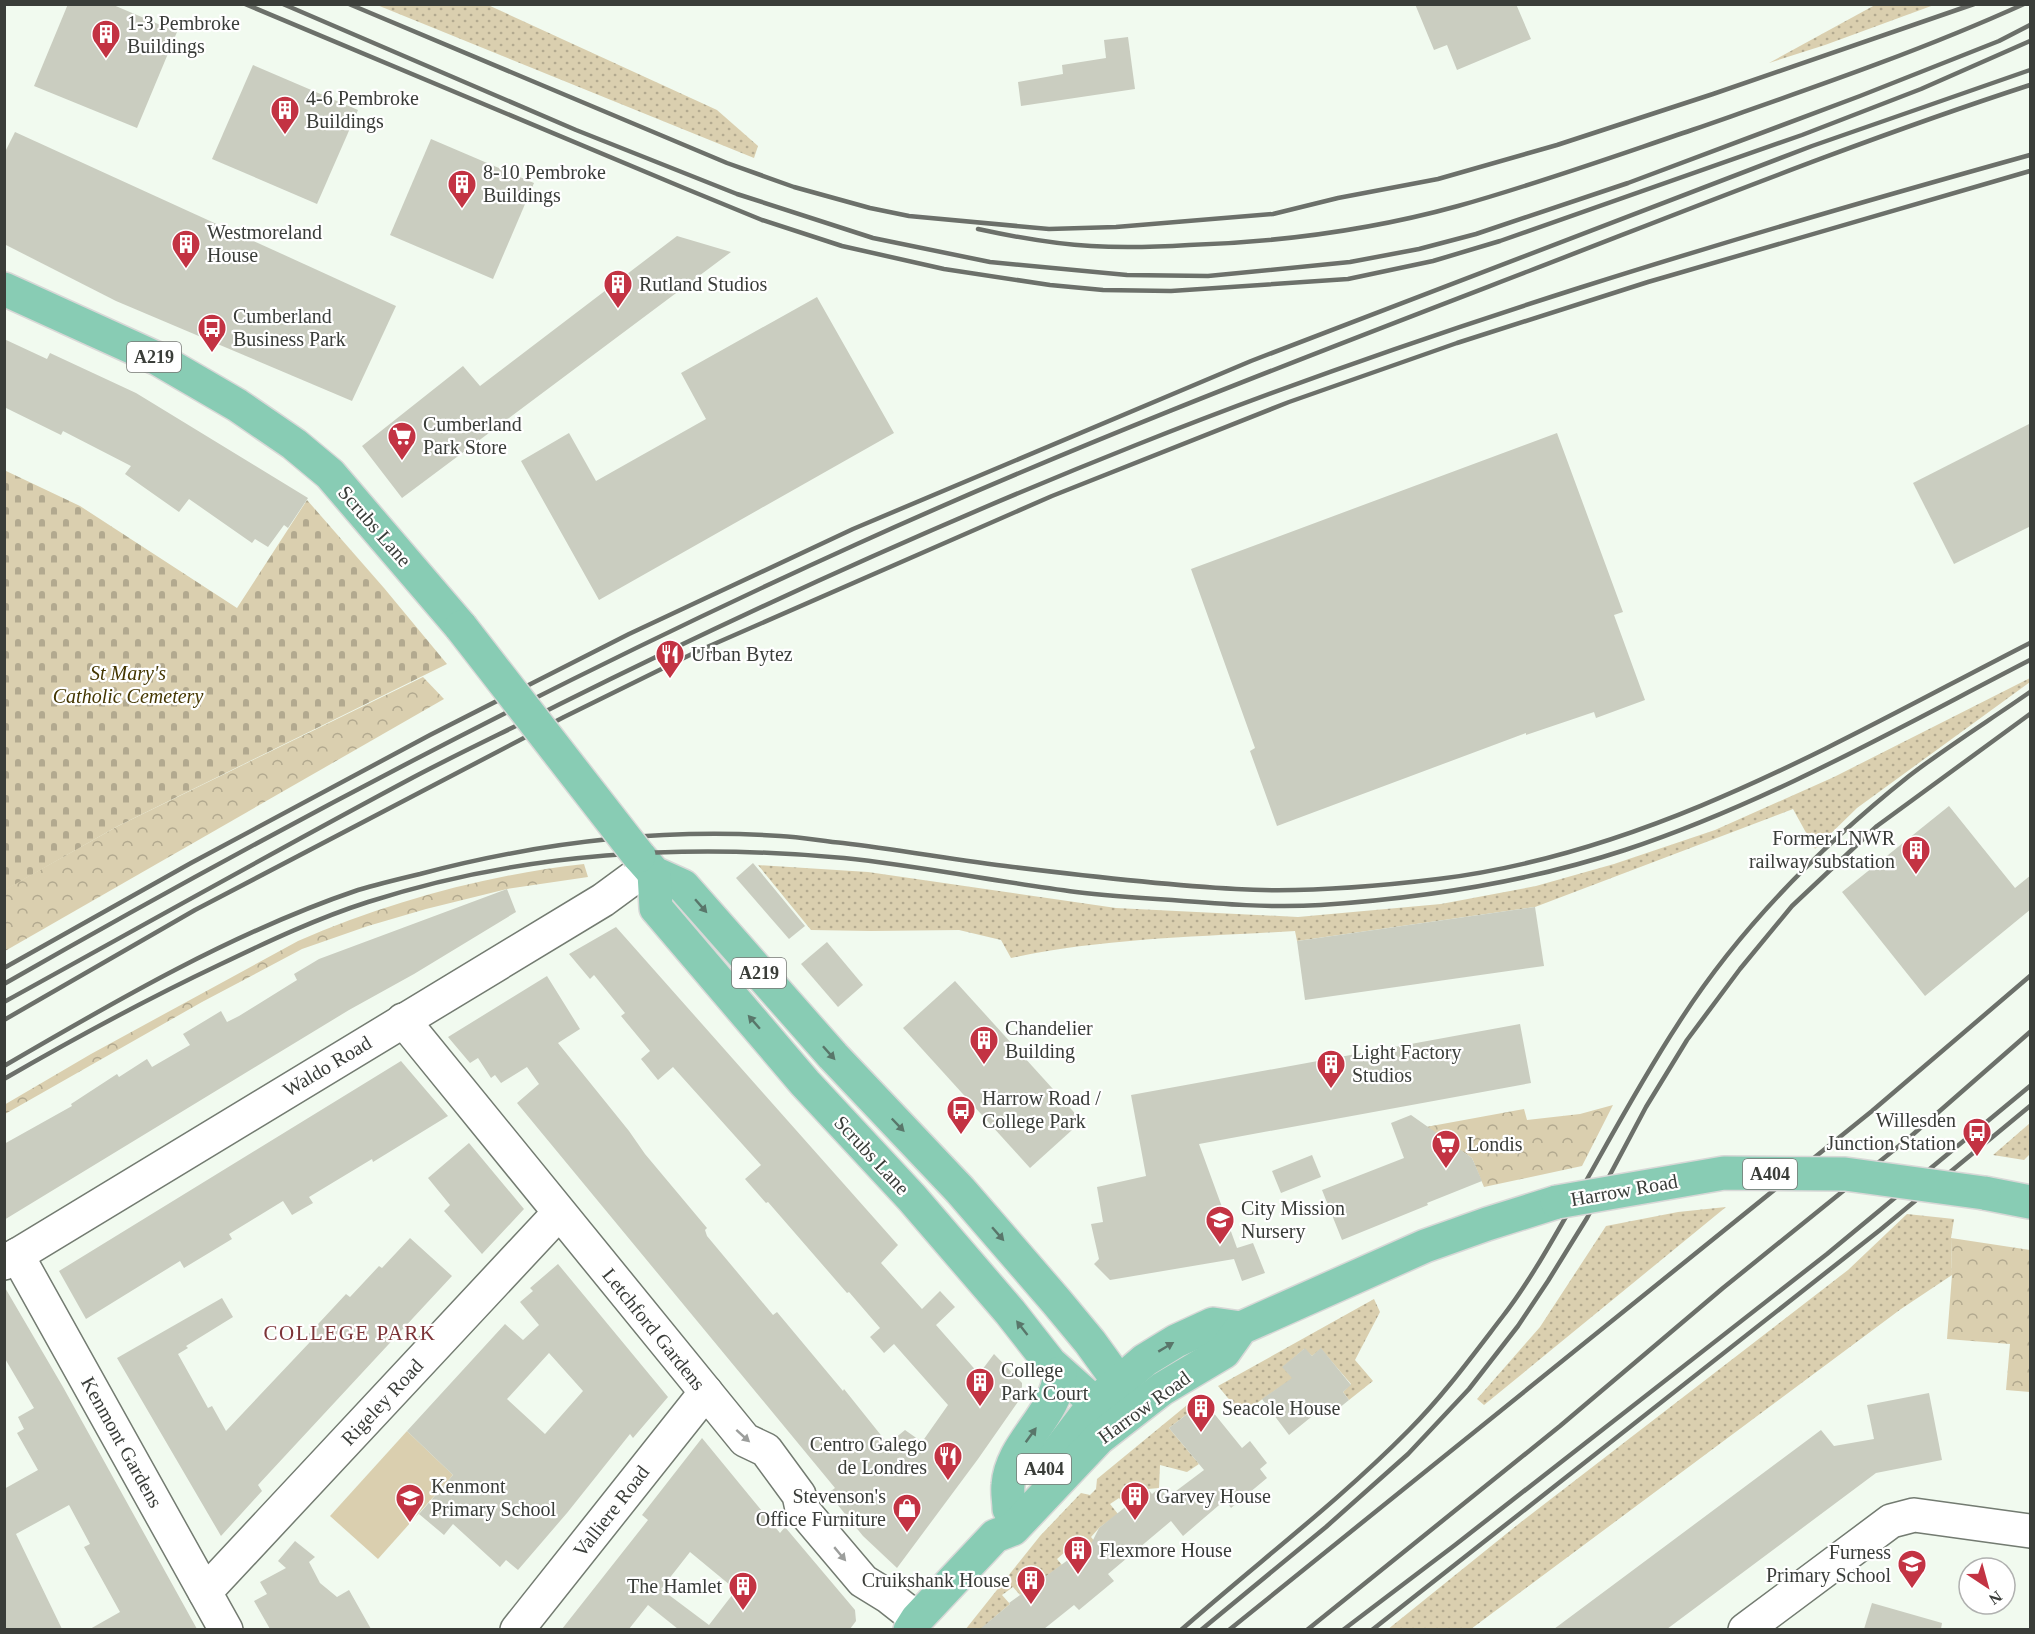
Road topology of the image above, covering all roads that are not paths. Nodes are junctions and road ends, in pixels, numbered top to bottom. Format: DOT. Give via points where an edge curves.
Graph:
graph roads {
  1 [pos="4,288"];
  2 [pos="647,866"];
  3 [pos="403,1020"];
  4 [pos="2031,1202"];
  5 [pos="560,1213"];
  6 [pos="11,1259"];
  7 [pos="1060,1372"];
  8 [pos="706,1392"];
  9 [pos="1116,1404"];
  10 [pos="1002,1522"];
  11 [pos="2031,1531"];
  12 [pos="205,1592"];
  13 [pos="914,1624"];
  14 [pos="226,1629"];
  15 [pos="517,1629"];
  16 [pos="1745,1629"];
  1 -- 2 [label="main road, Scrubs Lane / A219, bridge" via="158,359 237,405 330,474 461,627"];
  2 -- 3 [label="street, Waldo Road" via="603,900"];
  7 -- 2 [label="main road, Scrubs Lane / A219, one-way" via="656,908"];
  2 -- 9 [label="main road, Scrubs Lane / A219, one-way" via="683,886 832,1056 960,1190 1069,1316"];
  3 -- 5 [label="street, Letchford Gardens"];
  3 -- 6 [label="street, Waldo Road"];
  4 -- 9 [label="main road, Harrow Road / A404, bridge" via="1845,1174 1724,1173 1557,1202 1425,1246 1240,1328 1213,1324 1145,1360"];
  5 -- 8 [label="street, Letchford Gardens"];
  5 -- 12 [label="street, Rigeley Road"];
  6 -- 12 [label="street, Kenmont Gardens"];
  7 -- 9 [label="main road, Scrubs Lane / A219"];
  10 -- 7 [label="main road, one-way" via="1015,1460 1054,1399"];
  8 -- 13 [label="street, Letchford Gardens, one-way" via="745,1440 766,1450 799,1495 802,1509 863,1581 896,1602"];
  8 -- 15 [label="street, Valliere Road"];
  9 -- 10 [label="main road, Harrow Road / A404" via="1099,1438 1013,1528"];
  10 -- 13 [label="main road, Harrow Road / A404"];
  11 -- 16 [label="street" via="1914,1515 1891,1521"];
  12 -- 14 [label="street, Kenmont Gardens"];
}
